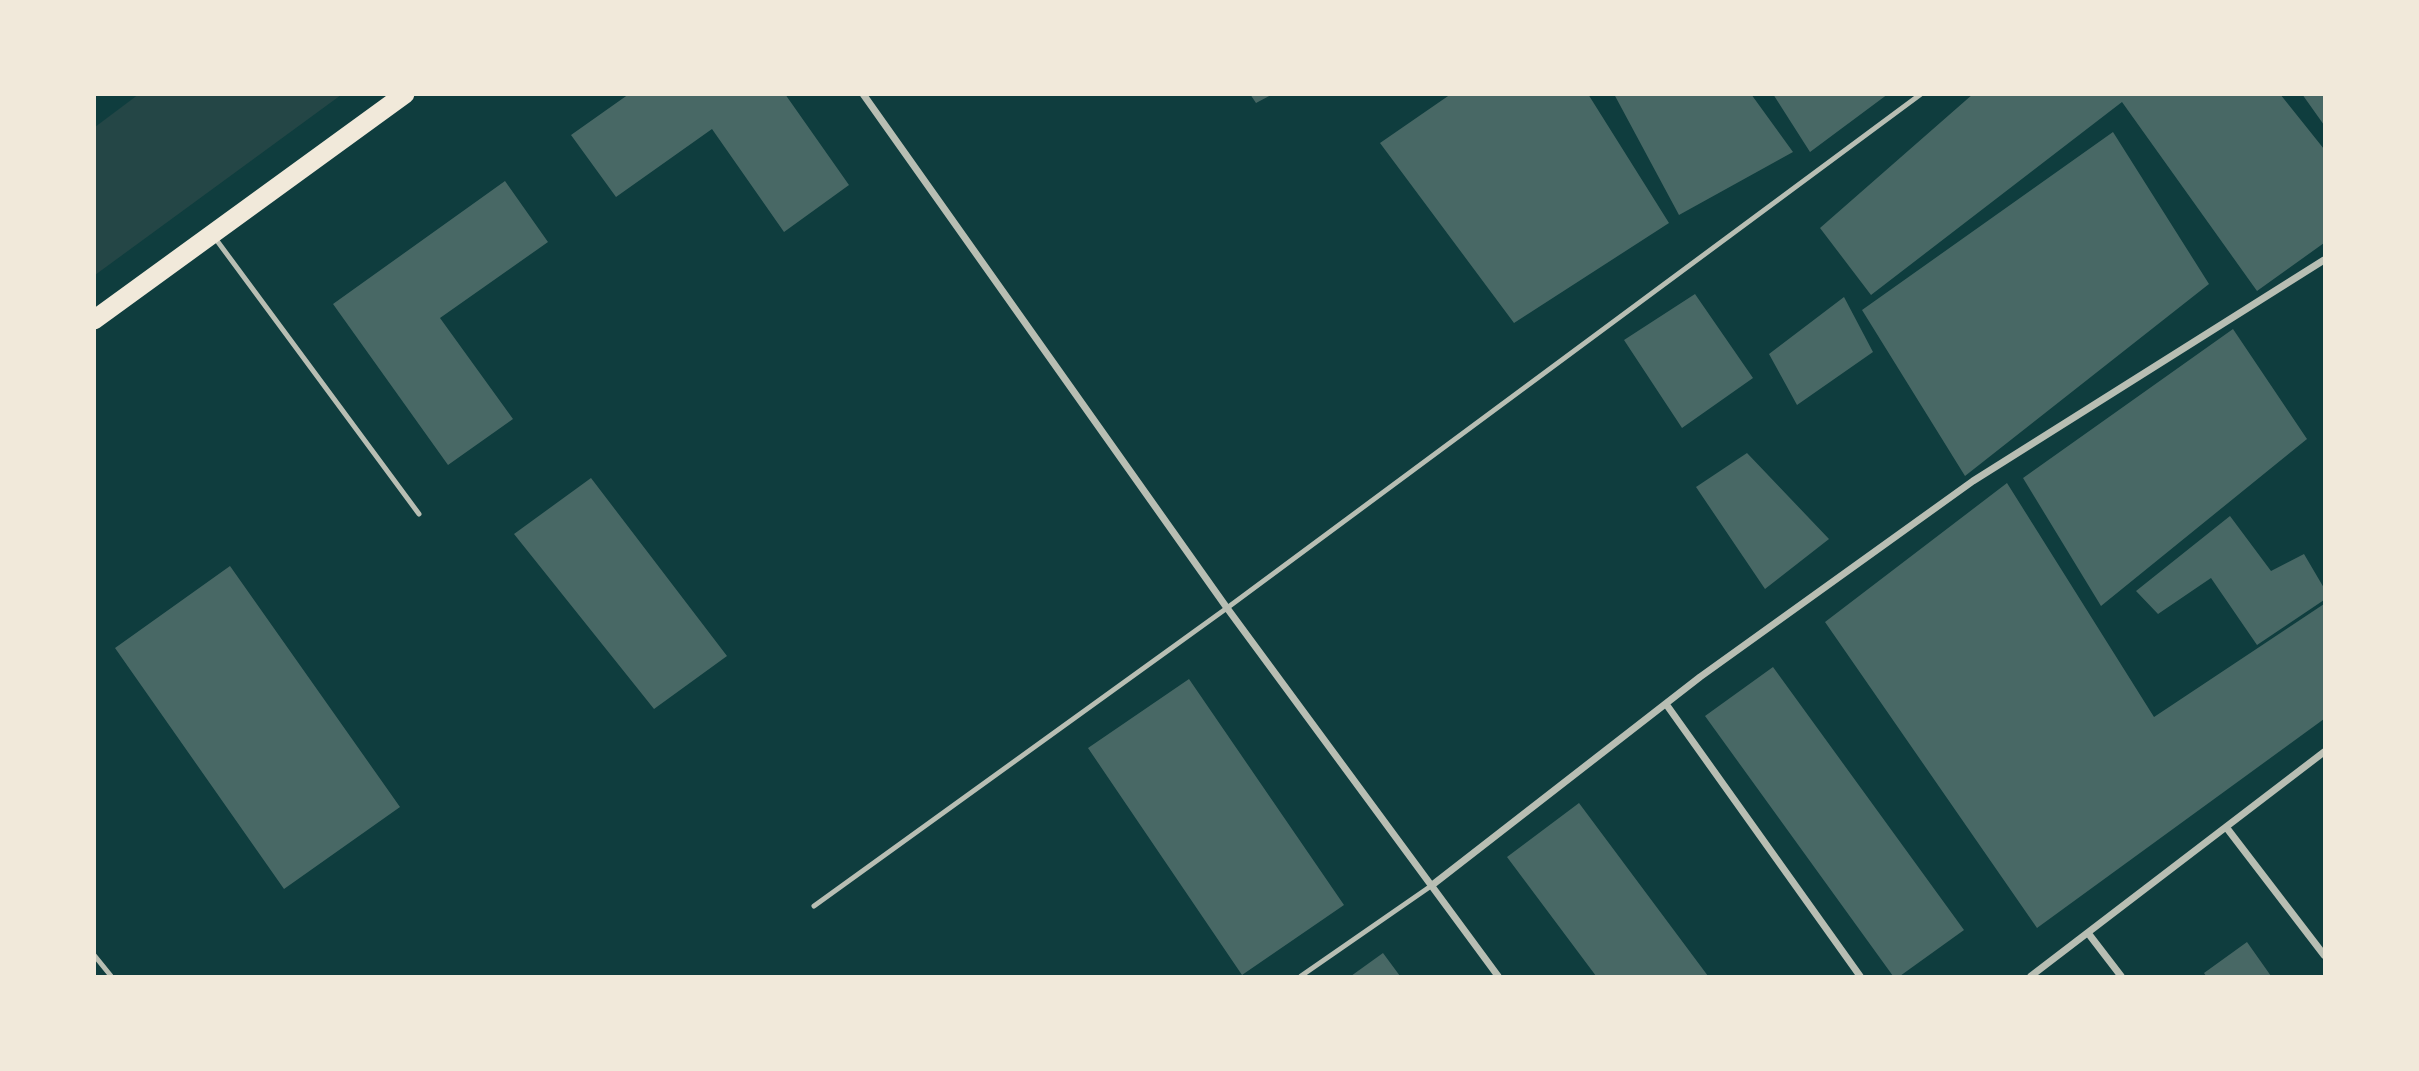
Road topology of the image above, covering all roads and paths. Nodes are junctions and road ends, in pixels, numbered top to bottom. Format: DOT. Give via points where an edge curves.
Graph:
graph roads {
  1 [pos="405,94"];
  2 [pos="863,94"];
  3 [pos="1921,94"];
  4 [pos="213,234"];
  5 [pos="2325,260"];
  6 [pos="94,320"];
  7 [pos="419,514"];
  8 [pos="1227,608"];
  9 [pos="1665,704"];
  10 [pos="2325,752"];
  11 [pos="2226,827"];
  12 [pos="1431,886"];
  13 [pos="814,906"];
  14 [pos="2088,933"];
  15 [pos="94,955"];
  16 [pos="2325,955"];
  17 [pos="111,976"];
  18 [pos="1301,976"];
  19 [pos="1498,976"];
  20 [pos="1860,976"];
  21 [pos="2031,976"];
  22 [pos="2121,976"];
  1 -- 4 [label="highway"];
  2 -- 8 [label="street"];
  3 -- 8 [label="lane"];
  4 -- 6 [label="highway"];
  4 -- 7 [label="lane"];
  5 -- 9 [label="street" via="1973,481"];
  8 -- 12 [label="street"];
  8 -- 13 [label="lane"];
  9 -- 12 [label="street"];
  9 -- 20 [label="street"];
  10 -- 11 [label="street"];
  11 -- 14 [label="street"];
  11 -- 16 [label="street"];
  12 -- 18 [label="lane"];
  12 -- 19 [label="street"];
  14 -- 21 [label="street"];
  14 -- 22 [label="street"];
  15 -- 17 [label="lane"];
}
